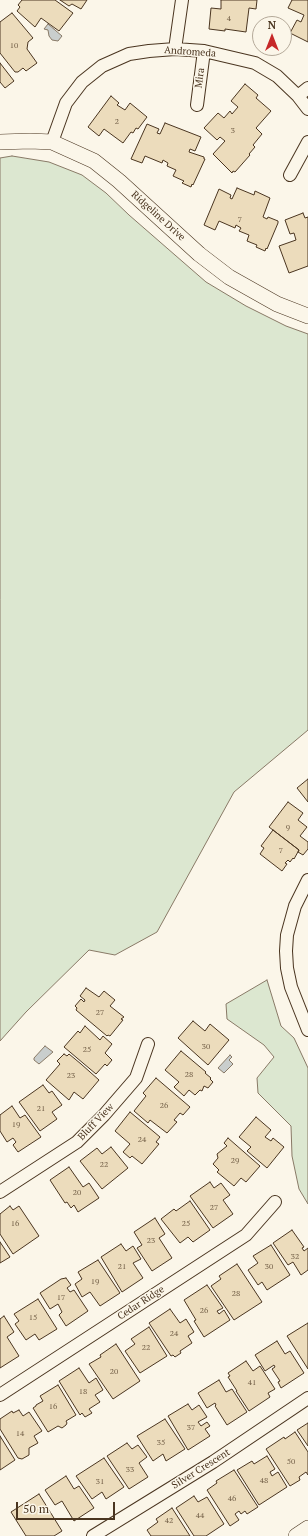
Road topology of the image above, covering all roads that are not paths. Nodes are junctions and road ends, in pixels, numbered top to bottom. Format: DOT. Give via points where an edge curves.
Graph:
graph roads {
  1 [pos="182,0"];
  2 [pos="175,49"];
  3 [pos="204,51"];
  4 [pos="308,88"];
  5 [pos="298,96"];
  6 [pos="197,105"];
  7 [pos="308,109"];
  8 [pos="0,142"];
  9 [pos="52,142"];
  10 [pos="308,142"];
  11 [pos="290,175"];
  12 [pos="308,316"];
  13 [pos="308,880"];
  14 [pos="303,1003"];
  15 [pos="308,1030"];
  16 [pos="148,1044"];
  17 [pos="0,1192"];
  18 [pos="275,1202"];
  19 [pos="0,1395"];
  20 [pos="308,1398"];
  21 [pos="308,1528"];
  22 [pos="93,1536"];
  23 [pos="296,1536"];
  1 -- 2 [label="street"];
  2 -- 3 [label="street, Andromeda"];
  2 -- 9 [label="street, Andromeda" via="129,54 102,66 82,82 66,103"];
  3 -- 5 [label="street, Andromeda" via="255,63 277,76"];
  3 -- 6 [label="street, Mira"];
  4 -- 5 [label="street"];
  5 -- 7 [label="street, Andromeda"];
  8 -- 9 [label="street, Ridgeline Drive"];
  9 -- 12 [label="street, Ridgeline Drive" via="94,161 199,254 229,277 277,304"];
  10 -- 11 [label="street"];
  13 -- 14 [label="street" via="294,906 287,935 287,968 291,987"];
  14 -- 15 [label="street"];
  16 -- 17 [label="street, Bluff View" via="136,1078 104,1115 77,1142"];
  18 -- 19 [label="street, Cedar Ridge" via="246,1235"];
  20 -- 22 [label="street, Silver Crescent" via="213,1462"];
  21 -- 23 [label="street"];
}
